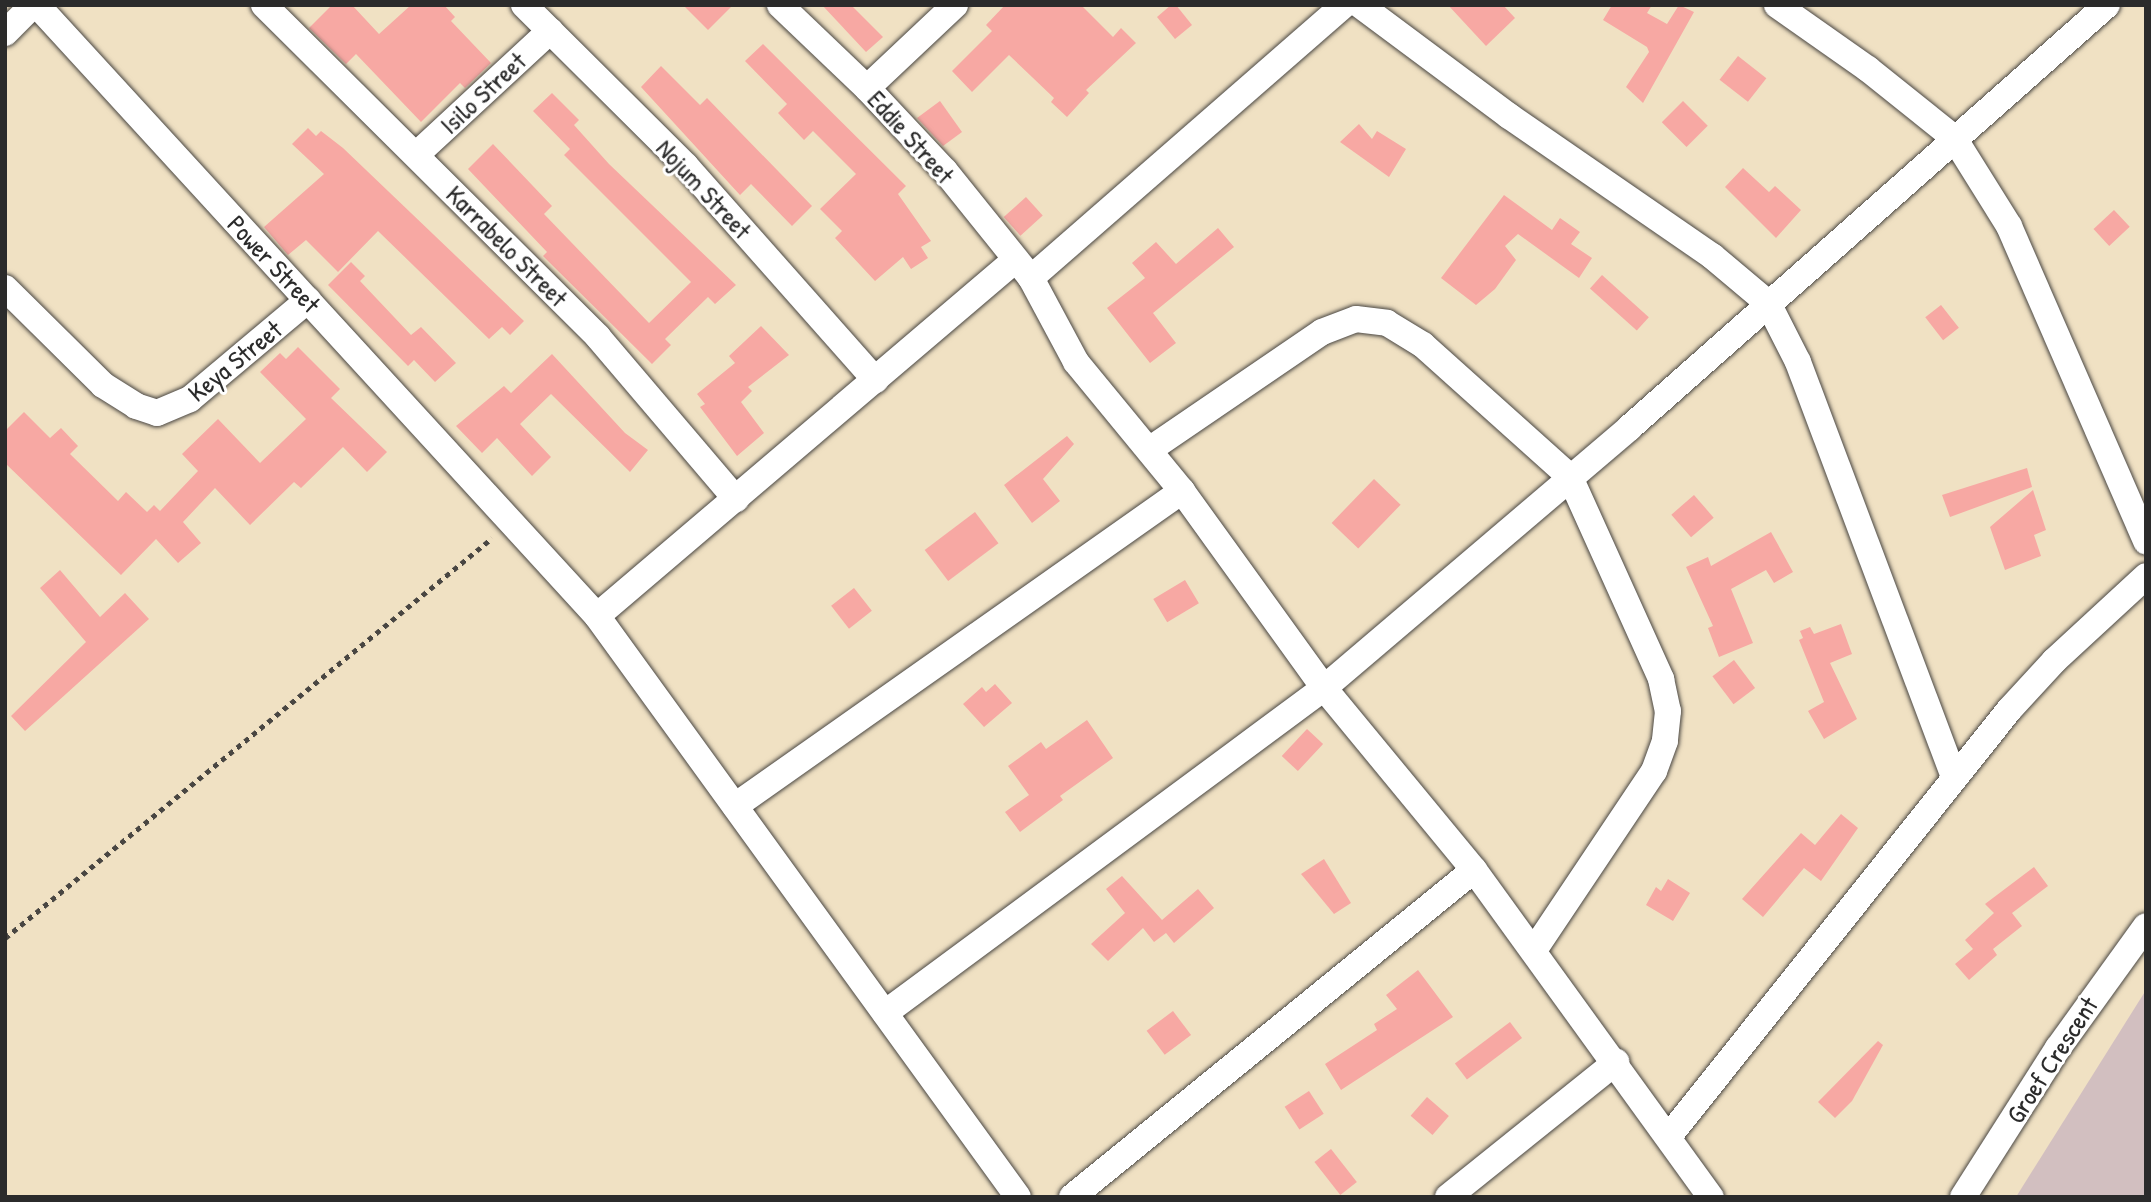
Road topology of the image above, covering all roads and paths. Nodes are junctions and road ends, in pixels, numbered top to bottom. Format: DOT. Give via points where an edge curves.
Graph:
graph roads {
  1 [pos="35,5"];
  2 [pos="264,5"];
  3 [pos="524,5"];
  4 [pos="780,5"];
  5 [pos="954,5"];
  6 [pos="1344,5"];
  7 [pos="1360,5"];
  8 [pos="1777,5"];
  9 [pos="2107,5"];
  10 [pos="550,31"];
  11 [pos="5,33"];
  12 [pos="867,88"];
  13 [pos="1954,138"];
  14 [pos="415,155"];
  15 [pos="1023,270"];
  16 [pos="5,288"];
  17 [pos="308,300"];
  18 [pos="1768,303"];
  19 [pos="875,380"];
  20 [pos="1149,450"];
  21 [pos="1570,477"];
  22 [pos="1182,491"];
  23 [pos="736,499"];
  24 [pos="512,522"];
  25 [pos="2146,541"];
  26 [pos="2146,576"];
  27 [pos="597,616"];
  28 [pos="1324,688"];
  29 [pos="1954,778"];
  30 [pos="735,806"];
  31 [pos="1474,870"];
  32 [pos="2146,926"];
  33 [pos="5,937"];
  34 [pos="1534,950"];
  35 [pos="885,1013"];
  36 [pos="1616,1062"];
  37 [pos="1670,1135"];
  38 [pos="1018,1197"];
  39 [pos="1072,1197"];
  40 [pos="1448,1197"];
  41 [pos="1711,1197"];
  42 [pos="1963,1197"];
  1 -- 11 [label="street"];
  1 -- 17 [label="street, Power Street"];
  2 -- 14 [label="street, Karrabelo Street"];
  3 -- 10 [label="street, Nojum Street"];
  4 -- 12 [label="street, Eddie Street"];
  5 -- 12 [label="street"];
  6 -- 15 [label="street"];
  7 -- 18 [label="street" via="1531,132 1712,256"];
  8 -- 13 [label="street" via="1868,69"];
  9 -- 13 [label="street"];
  10 -- 14 [label="street, Isilo Street"];
  10 -- 19 [label="street, Nojum Street" via="686,166"];
  12 -- 15 [label="street, Eddie Street" via="945,171"];
  13 -- 18 [label="street"];
  13 -- 25 [label="street" via="2009,226"];
  14 -- 23 [label="street, Karrabelo Street" via="598,337"];
  15 -- 19 [label="street"];
  15 -- 20 [label="street, Eddie Street" via="1076,362"];
  16 -- 17 [label="street, Keya Street" via="103,385 157,413 190,399"];
  17 -- 24 [label="street, Power Street"];
  18 -- 21 [label="street"];
  18 -- 29 [label="street" via="1798,362"];
  19 -- 23 [label="street"];
  20 -- 21 [label="street" via="1322,332 1356,319 1387,323 1423,345"];
  20 -- 22 [label="street, Eddie Street"];
  21 -- 28 [label="street"];
  21 -- 34 [label="street" via="1661,680 1668,711 1665,741 1654,771"];
  22 -- 28 [label="street, Eddie Street"];
  22 -- 30 [label="street"];
  23 -- 27 [label="street"];
  24 -- 27 [label="street, Power Street"];
  24 -- 33 [label="path"];
  26 -- 29 [label="street" via="2054,661"];
  27 -- 30 [label="street, Power Street"];
  28 -- 31 [label="street, Eddie Street"];
  28 -- 35 [label="street"];
  29 -- 37 [label="street"];
  30 -- 35 [label="street, Power Street"];
  31 -- 34 [label="street, Eddie Street"];
  31 -- 39 [label="street"];
  32 -- 42 [label="street, Groef Crescent" via="2058,1048"];
  34 -- 36 [label="street, Eddie Street"];
  35 -- 38 [label="street, Power Street"];
  36 -- 37 [label="street, Eddie Street"];
  36 -- 40 [label="street"];
  37 -- 41 [label="street, Eddie Street"];
}
